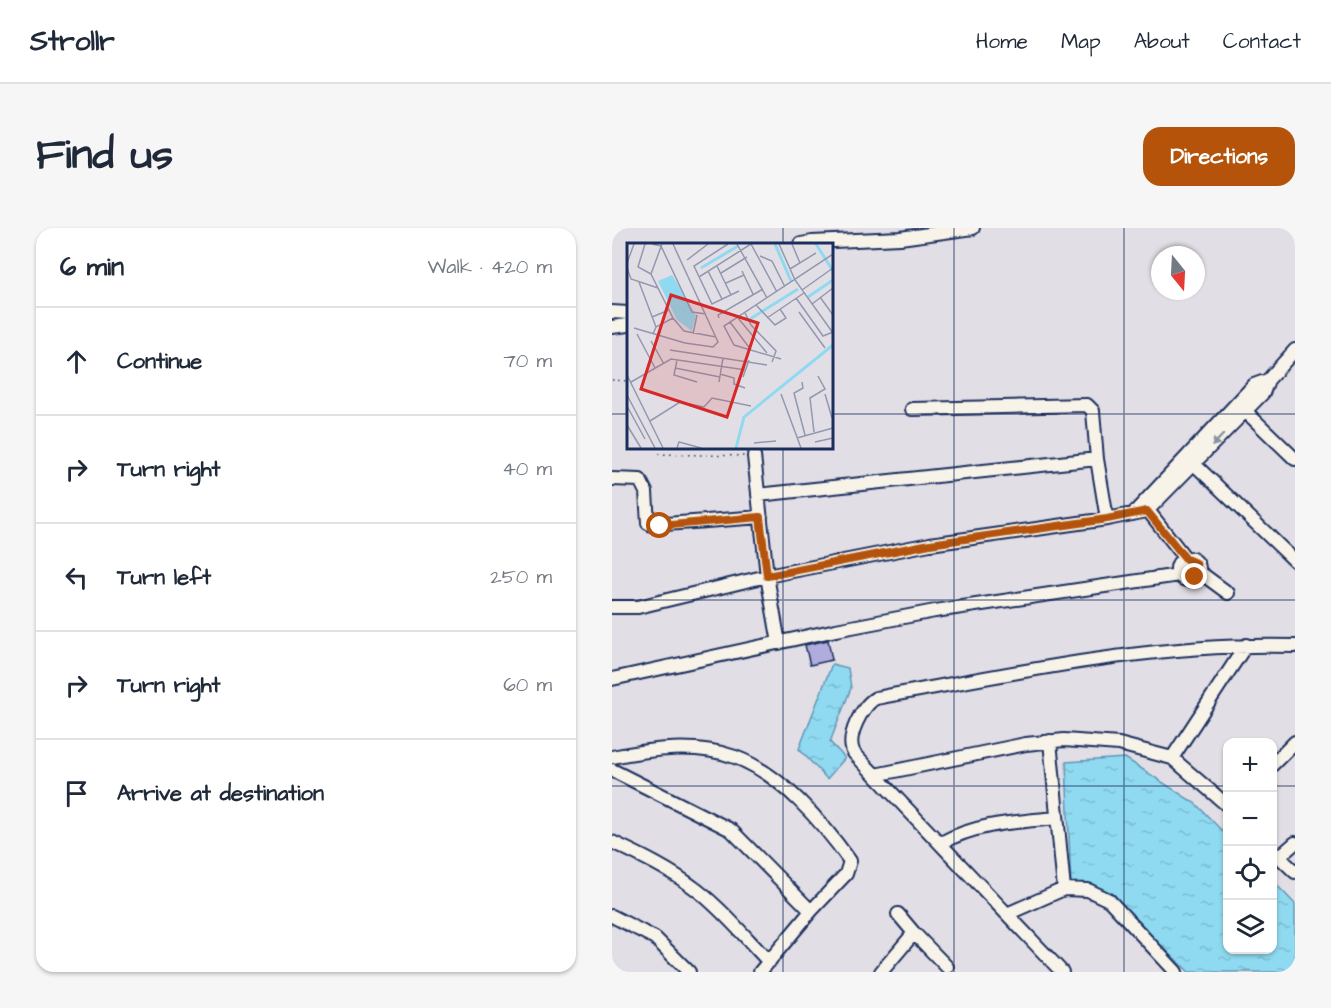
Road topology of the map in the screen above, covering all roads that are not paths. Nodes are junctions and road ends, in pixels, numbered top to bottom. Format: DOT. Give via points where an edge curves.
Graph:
graph roads {
  1 [pos="973,228"];
  2 [pos="815,243"];
  3 [pos="612,312"];
  4 [pos="627,313"];
  5 [pos="627,325"];
  6 [pos="612,327"];
  7 [pos="1295,350"];
  8 [pos="1241,407"];
  9 [pos="912,409"];
  10 [pos="754,456"];
  11 [pos="1097,459"];
  12 [pos="1295,459"];
  13 [pos="1191,461"];
  14 [pos="612,479"];
  15 [pos="758,495"];
  16 [pos="1145,507"];
  17 [pos="760,517"];
  18 [pos="1107,519"];
  19 [pos="1186,559"];
  20 [pos="1295,561"];
  21 [pos="1198,571"];
  22 [pos="1179,575"];
  23 [pos="767,576"];
  24 [pos="1228,593"];
  25 [pos="612,607"];
  26 [pos="779,643"];
  27 [pos="1246,645"];
  28 [pos="1295,646"];
  29 [pos="612,680"];
  30 [pos="1050,741"];
  31 [pos="1295,742"];
  32 [pos="612,757"];
  33 [pos="1172,758"];
  34 [pos="1277,760"];
  35 [pos="612,770"];
  36 [pos="875,775"];
  37 [pos="1223,803"];
  38 [pos="1057,818"];
  39 [pos="612,842"];
  40 [pos="940,843"];
  41 [pos="1295,843"];
  42 [pos="1277,853"];
  43 [pos="1277,855"];
  44 [pos="1295,873"];
  45 [pos="1064,889"];
  46 [pos="811,911"];
  47 [pos="898,914"];
  48 [pos="1007,914"];
  49 [pos="612,916"];
  50 [pos="914,933"];
  51 [pos="769,962"];
  52 [pos="946,967"];
  53 [pos="689,972"];
  54 [pos="760,972"];
  55 [pos="881,972"];
  56 [pos="1062,972"];
  57 [pos="1176,972"];
  1 -- 2 [label="street"];
  3 -- 4 [label="street"];
  5 -- 6 [label="street"];
  7 -- 8 [label="street" via="1268,380 1263,393"];
  8 -- 12 [label="street"];
  8 -- 13 [label="street"];
  9 -- 11 [label="street" via="1087,405 1093,411"];
  10 -- 15 [label="street"];
  11 -- 15 [label="street"];
  11 -- 18 [label="street"];
  13 -- 16 [label="street"];
  13 -- 20 [label="street"];
  14 -- 17 [label="street" via="640,480 646,492 648,523 652,525"];
  15 -- 17 [label="street"];
  16 -- 18 [label="street"];
  16 -- 19 [label="street"];
  17 -- 23 [label="street"];
  18 -- 23 [label="street" via="930,544"];
  19 -- 21 [label="street" via="1196,563"];
  19 -- 22 [label="street" via="1178,565"];
  21 -- 22 [label="street" via="1192,579"];
  21 -- 24 [label="street"];
  22 -- 26 [label="street" via="935,611"];
  23 -- 25 [label="street" via="639,607"];
  23 -- 26 [label="street"];
  26 -- 29 [label="street"];
  27 -- 28 [label="street"];
  27 -- 33 [label="street"];
  27 -- 36 [label="street" via="1084,661 876,698 861,712 850,745"];
  30 -- 33 [label="street" via="1119,744"];
  30 -- 36 [label="street"];
  30 -- 38 [label="street"];
  31 -- 34 [label="street"];
  32 -- 46 [label="street" via="654,749 700,750 734,756 775,779 814,817 850,861 846,874"];
  33 -- 37 [label="street"];
  35 -- 46 [label="street" via="731,831"];
  36 -- 40 [label="street"];
  38 -- 40 [label="street" via="981,827"];
  38 -- 45 [label="street"];
  39 -- 51 [label="street" via="662,866 696,889"];
  40 -- 48 [label="street"];
  41 -- 42 [label="street"];
  43 -- 44 [label="street"];
  45 -- 48 [label="street"];
  45 -- 57 [label="street" via="1088,890 1109,900"];
  46 -- 51 [label="street"];
  47 -- 50 [label="street"];
  48 -- 56 [label="street"];
  49 -- 53 [label="street" via="655,938"];
  50 -- 52 [label="street"];
  50 -- 55 [label="street"];
  51 -- 54 [label="street"];
}
